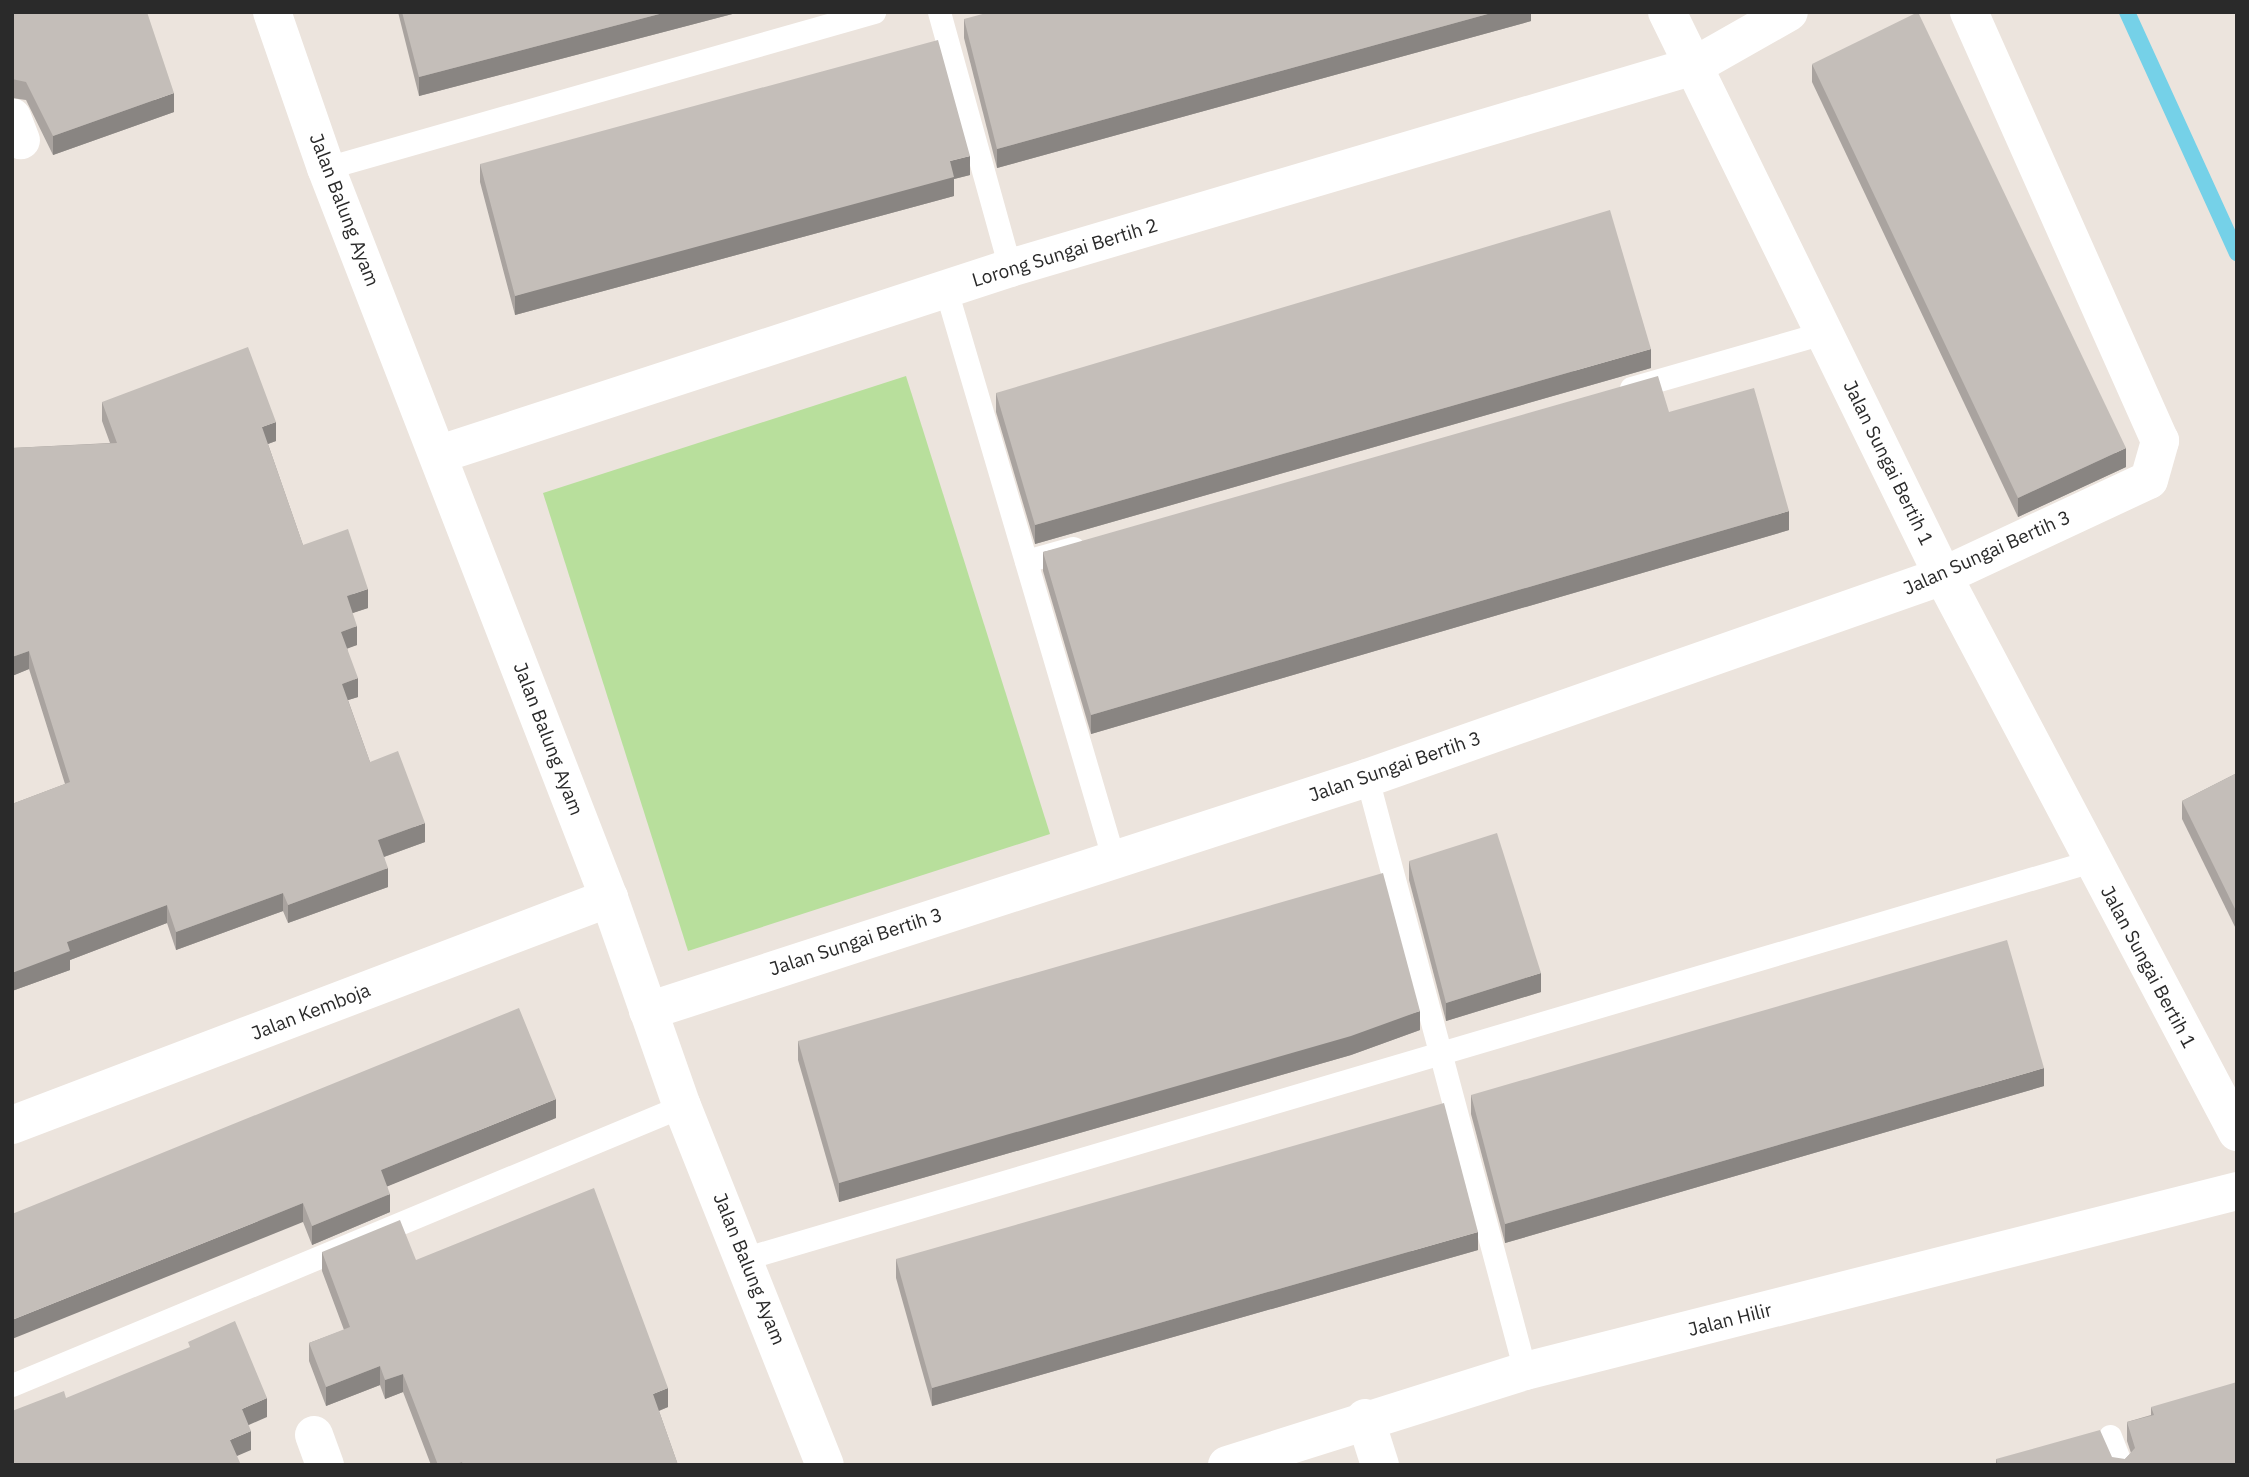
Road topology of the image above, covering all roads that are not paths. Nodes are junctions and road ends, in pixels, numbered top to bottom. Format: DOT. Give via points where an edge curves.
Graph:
graph roads {
  1 [pos="272,12"];
  2 [pos="874,12"];
  3 [pos="939,12"];
  4 [pos="1667,12"];
  5 [pos="1789,12"];
  6 [pos="1969,12"];
  7 [pos="1694,66"];
  8 [pos="326,168"];
  9 [pos="1010,268"];
  10 [pos="946,290"];
  11 [pos="1823,333"];
  12 [pos="1611,394"];
  13 [pos="440,454"];
  14 [pos="1092,542"];
  15 [pos="1026,561"];
  16 [pos="1943,576"];
  17 [pos="1367,778"];
  18 [pos="1113,857"];
  19 [pos="2091,861"];
  20 [pos="609,898"];
  21 [pos="648,1011"];
  22 [pos="1440,1053"];
  23 [pos="682,1106"];
  24 [pos="12,1125"];
  25 [pos="2237,1132"];
  26 [pos="2237,1191"];
  27 [pos="746,1258"];
  28 [pos="1525,1371"];
  29 [pos="12,1385"];
  30 [pos="1365,1418"];
  31 [pos="2110,1436"];
  32 [pos="825,1465"];
  33 [pos="1227,1465"];
  34 [pos="1380,1465"];
  35 [pos="2120,1465"];
  1 -- 8 [label="street, Jalan Balung Ayam"];
  2 -- 8 [label="lane"];
  3 -- 9 [label="lane"];
  4 -- 7 [label="street, Jalan Sungai Bertih 1"];
  5 -- 7 [label="street, Lorong Sungai Bertih 2"];
  6 -- 16 [label="street, Jalan Sungai Bertih 3" via="2160,441 2149,480"];
  7 -- 9 [label="street, Lorong Sungai Bertih 2"];
  7 -- 11 [label="street, Jalan Sungai Bertih 1"];
  8 -- 13 [label="street, Jalan Balung Ayam"];
  9 -- 10 [label="street, Lorong Sungai Bertih 2"];
  10 -- 13 [label="street, Lorong Sungai Bertih 2"];
  10 -- 15 [label="lane"];
  11 -- 12 [label="lane"];
  11 -- 16 [label="street, Jalan Sungai Bertih 1"];
  13 -- 20 [label="street, Jalan Balung Ayam"];
  14 -- 15 [label="lane"];
  15 -- 18 [label="lane"];
  16 -- 17 [label="street, Jalan Sungai Bertih 3"];
  16 -- 19 [label="street, Jalan Sungai Bertih 1"];
  17 -- 18 [label="street, Jalan Sungai Bertih 3"];
  17 -- 22 [label="lane"];
  18 -- 21 [label="street, Jalan Sungai Bertih 3"];
  19 -- 22 [label="lane"];
  19 -- 25 [label="street, Jalan Sungai Bertih 1"];
  20 -- 21 [label="street, Jalan Balung Ayam"];
  20 -- 24 [label="street, Jalan Kemboja"];
  21 -- 23 [label="street, Jalan Balung Ayam"];
  22 -- 27 [label="lane"];
  22 -- 28 [label="lane"];
  23 -- 27 [label="street, Jalan Balung Ayam"];
  23 -- 29 [label="lane"];
  26 -- 28 [label="street, Jalan Hilir"];
  27 -- 32 [label="street, Jalan Balung Ayam"];
  28 -- 30 [label="street, Jalan Hilir"];
  30 -- 33 [label="street, Jalan Hilir"];
  30 -- 34 [label="street"];
  31 -- 35 [label="lane"];
}
